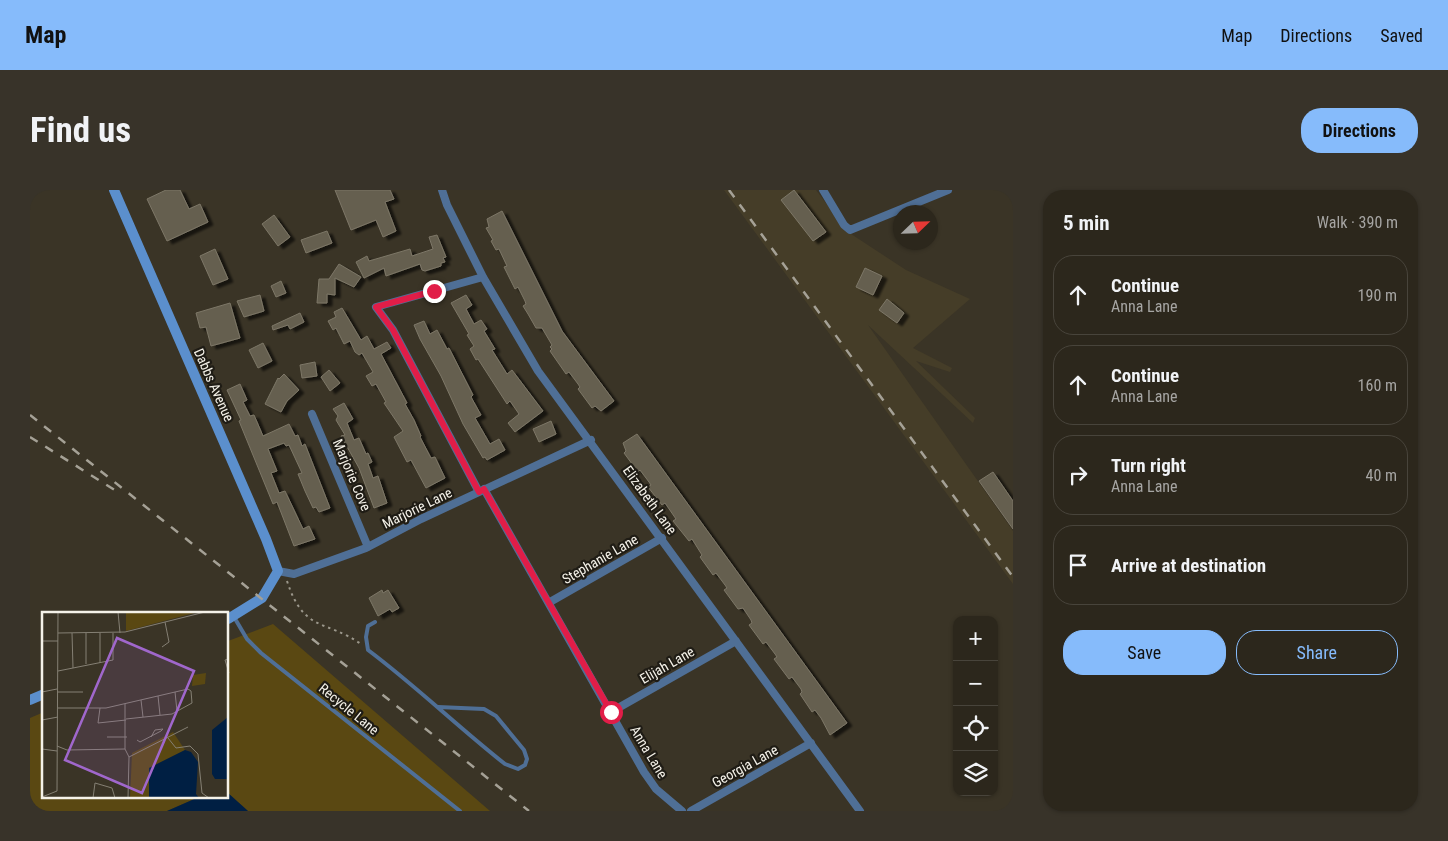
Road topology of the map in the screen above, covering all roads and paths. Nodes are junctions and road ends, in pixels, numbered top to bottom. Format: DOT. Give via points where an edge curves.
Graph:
graph roads {
  1 [pos="114,190"];
  2 [pos="442,190"];
  3 [pos="823,190"];
  4 [pos="948,190"];
  5 [pos="482,277"];
  6 [pos="312,414"];
  7 [pos="591,440"];
  8 [pos="482,491"];
  9 [pos="662,538"];
  10 [pos="368,547"];
  11 [pos="278,571"];
  12 [pos="287,581"];
  13 [pos="550,602"];
  14 [pos="231,618"];
  15 [pos="375,622"];
  16 [pos="736,640"];
  17 [pos="368,650"];
  18 [pos="42,695"];
  19 [pos="30,700"];
  20 [pos="438,707"];
  21 [pos="611,712"];
  22 [pos="811,743"];
  23 [pos="460,811"];
  24 [pos="682,811"];
  25 [pos="691,811"];
  26 [pos="860,811"];
  1 -- 11 [label="street, Dabbs Avenue"];
  2 -- 5 [label="street, Elizabeth Lane"];
  3 -- 4 [label="street" via="850,230"];
  5 -- 7 [label="street, Elizabeth Lane" via="537,370"];
  5 -- 8 [label="street, Anna Lane" via="376,307 393,330"];
  6 -- 10 [label="street, Marjorie Cove"];
  7 -- 8 [label="street, Marjorie Lane"];
  7 -- 9 [label="street, Elizabeth Lane"];
  8 -- 10 [label="street, Marjorie Lane"];
  8 -- 13 [label="street, Anna Lane"];
  9 -- 13 [label="street, Stephanie Lane"];
  9 -- 16 [label="street, Elizabeth Lane"];
  10 -- 11 [label="street, Marjorie Lane" via="294,574"];
  11 -- 14 [label="street" via="262,598"];
  12 -- 17 [label="path" via="299,609 312,622 352,638"];
  13 -- 21 [label="street, Anna Lane"];
  14 -- 23 [label="lane, Recycle Lane" via="261,653"];
  15 -- 17 [label="lane" via="368,626"];
  16 -- 21 [label="street, Elijah Lane"];
  16 -- 22 [label="street, Elizabeth Lane"];
  17 -- 20 [label="lane"];
  18 -- 19 [label="street"];
  20 -- 20 [label="lane" via="505,764 518,768 525,765 524,750 496,716 484,709"];
  21 -- 24 [label="street, Anna Lane" via="656,789"];
  22 -- 25 [label="street, Georgia Lane"];
  22 -- 26 [label="street, Elizabeth Lane"];
}
